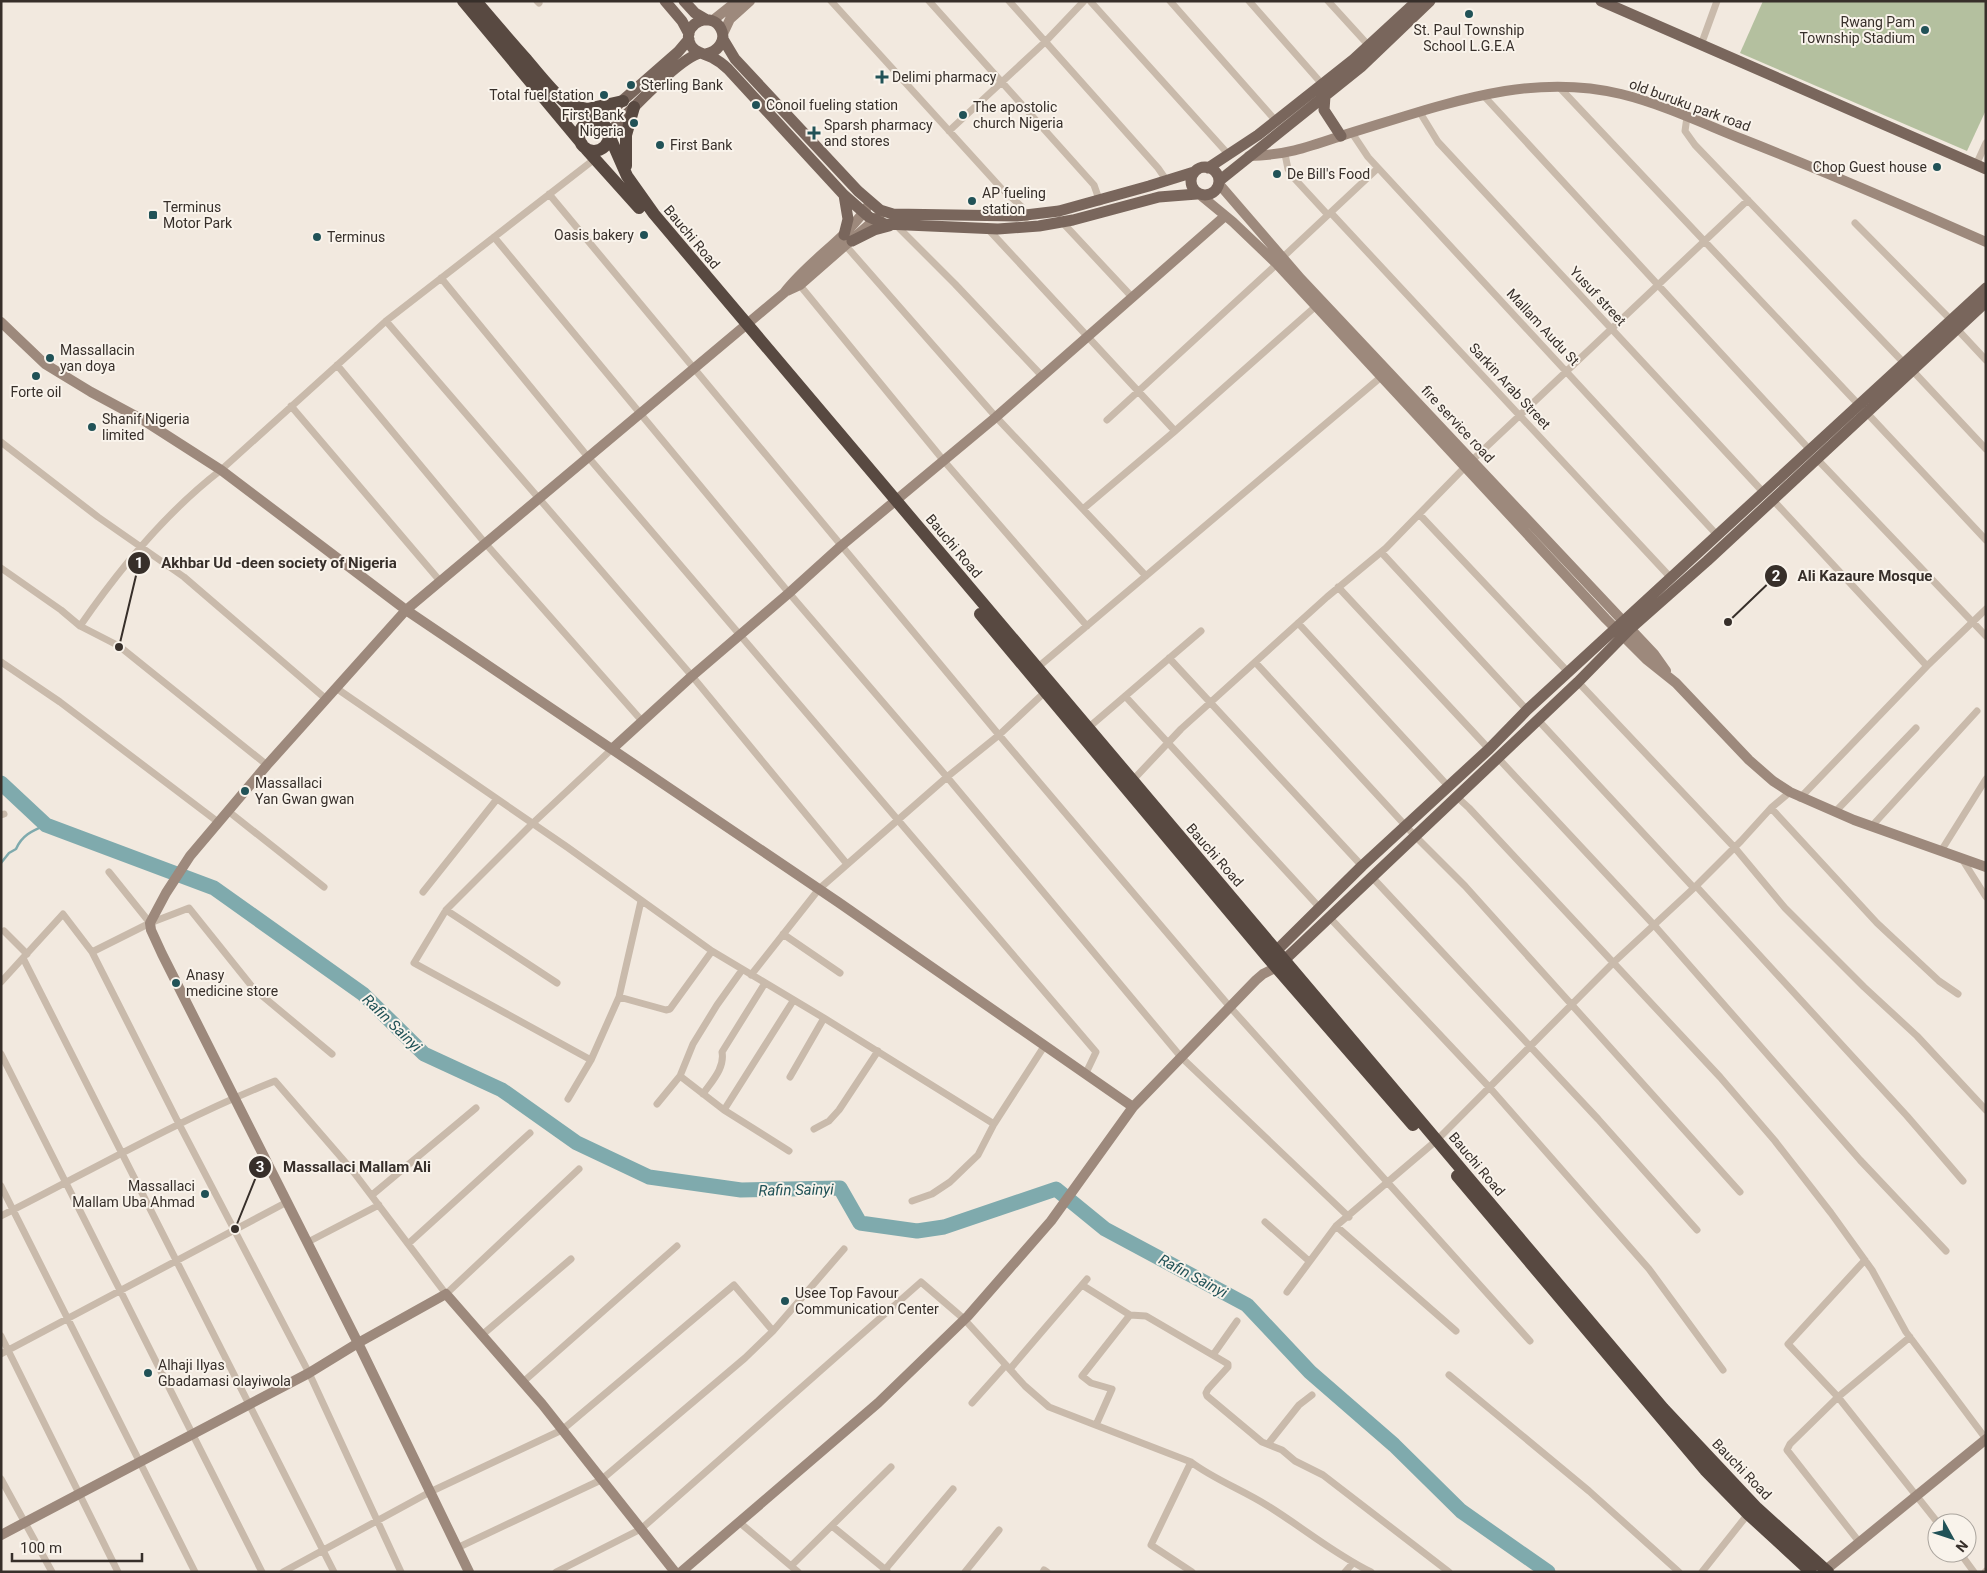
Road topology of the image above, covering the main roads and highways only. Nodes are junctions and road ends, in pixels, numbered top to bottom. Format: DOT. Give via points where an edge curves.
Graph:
graph roads {
  1 [pos="463,1"];
  2 [pos="476,1"];
  3 [pos="665,1"];
  4 [pos="684,1"];
  5 [pos="1430,1"];
  6 [pos="1601,1"];
  7 [pos="1412,3"];
  8 [pos="710,20"];
  9 [pos="689,36"];
  10 [pos="723,37"];
  11 [pos="1372,49"];
  12 [pos="703,54"];
  13 [pos="1326,96"];
  14 [pos="567,104"];
  15 [pos="628,104"];
  16 [pos="597,122"];
  17 [pos="609,134"];
  18 [pos="1347,134"];
  19 [pos="584,146"];
  20 [pos="1981,167"];
  21 [pos="1208,168"];
  22 [pos="1194,172"];
  23 [pos="627,176"];
  24 [pos="1219,182"];
  25 [pos="1198,194"];
  26 [pos="844,195"];
  27 [pos="867,208"];
  28 [pos="894,226"];
  29 [pos="1986,288"];
  30 [pos="1986,302"];
  31 [pos="1954,324"];
  32 [pos="743,326"];
  33 [pos="1768,496"];
  34 [pos="892,503"];
  35 [pos="1623,629"];
  36 [pos="1493,753"];
  37 [pos="1277,959"];
  38 [pos="1434,1142"];
  39 [pos="1826,1571"];
  40 [pos="1812,1572"];
  1 -- 19 [label="highway, Bauchi Road"];
  2 -- 14 [label="highway"];
  3 -- 9 [label="main road" via="682,21"];
  4 -- 8 [label="main road" via="695,13"];
  5 -- 11 [label="main road"];
  6 -- 20 [label="main road"];
  7 -- 11 [label="main road"];
  8 -- 9 [label="main road" via="696,23"];
  8 -- 10 [label="main road" via="717,24"];
  9 -- 12 [label="main road" via="692,48"];
  9 -- 15 [label="main road" via="682,48"];
  10 -- 12 [label="main road" via="717,50"];
  10 -- 27 [label="main road" via="735,59"];
  11 -- 13 [label="main road"];
  11 -- 21 [label="main road"];
  12 -- 15 [label="main road" via="688,58"];
  12 -- 26 [label="main road" via="728,70"];
  13 -- 18 [label="main road" via="1324,110"];
  13 -- 24 [label="main road"];
  14 -- 15 [label="highway" via="587,109"];
  14 -- 16 [label="highway"];
  15 -- 16 [label="main road"];
  15 -- 17 [label="main road"];
  15 -- 23 [label="highway"];
  16 -- 17 [label="highway" via="607,128"];
  16 -- 19 [label="highway" via="590,122 582,129 580,136"];
  17 -- 19 [label="highway" via="608,143 601,150"];
  17 -- 23 [label="highway, Bauchi Road"];
  19 -- 32 [label="highway, Bauchi Road"];
  21 -- 22 [label="main road"];
  21 -- 24 [label="main road" via="1216,173"];
  22 -- 25 [label="main road" via="1190,184"];
  22 -- 27 [label="main road" via="1059,211 1026,215 890,213"];
  23 -- 32 [label="highway, Bauchi Road" via="643,201"];
  24 -- 25 [label="main road" via="1213,193 1206,196"];
  25 -- 28 [label="main road" via="1159,197 1063,223 1027,227"];
  26 -- 27 [label="main road"];
  26 -- 28 [label="main road" via="847,241"];
  27 -- 28 [label="main road" via="875,220"];
  29 -- 31 [label="main road"];
  30 -- 31 [label="main road"];
  31 -- 33 [label="main road"];
  32 -- 34 [label="highway, Bauchi Road"];
  33 -- 35 [label="main road"];
  33 -- 35 [label="main road" via="1671,578"];
  34 -- 37 [label="highway, Bauchi Road" via="1088,728"];
  34 -- 37 [label="highway, Bauchi Road" via="1045,692"];
  35 -- 36 [label="main road" via="1578,682"];
  35 -- 36 [label="main road" via="1568,672 1527,710"];
  36 -- 37 [label="main road" via="1457,797 1329,917"];
  36 -- 37 [label="main road" via="1448,786 1362,866 1320,908"];
  37 -- 38 [label="highway, Bauchi Road"];
  38 -- 39 [label="highway, Bauchi Road" via="1670,1415 1757,1508"];
  38 -- 40 [label="highway, Bauchi Road" via="1705,1470"];
}
